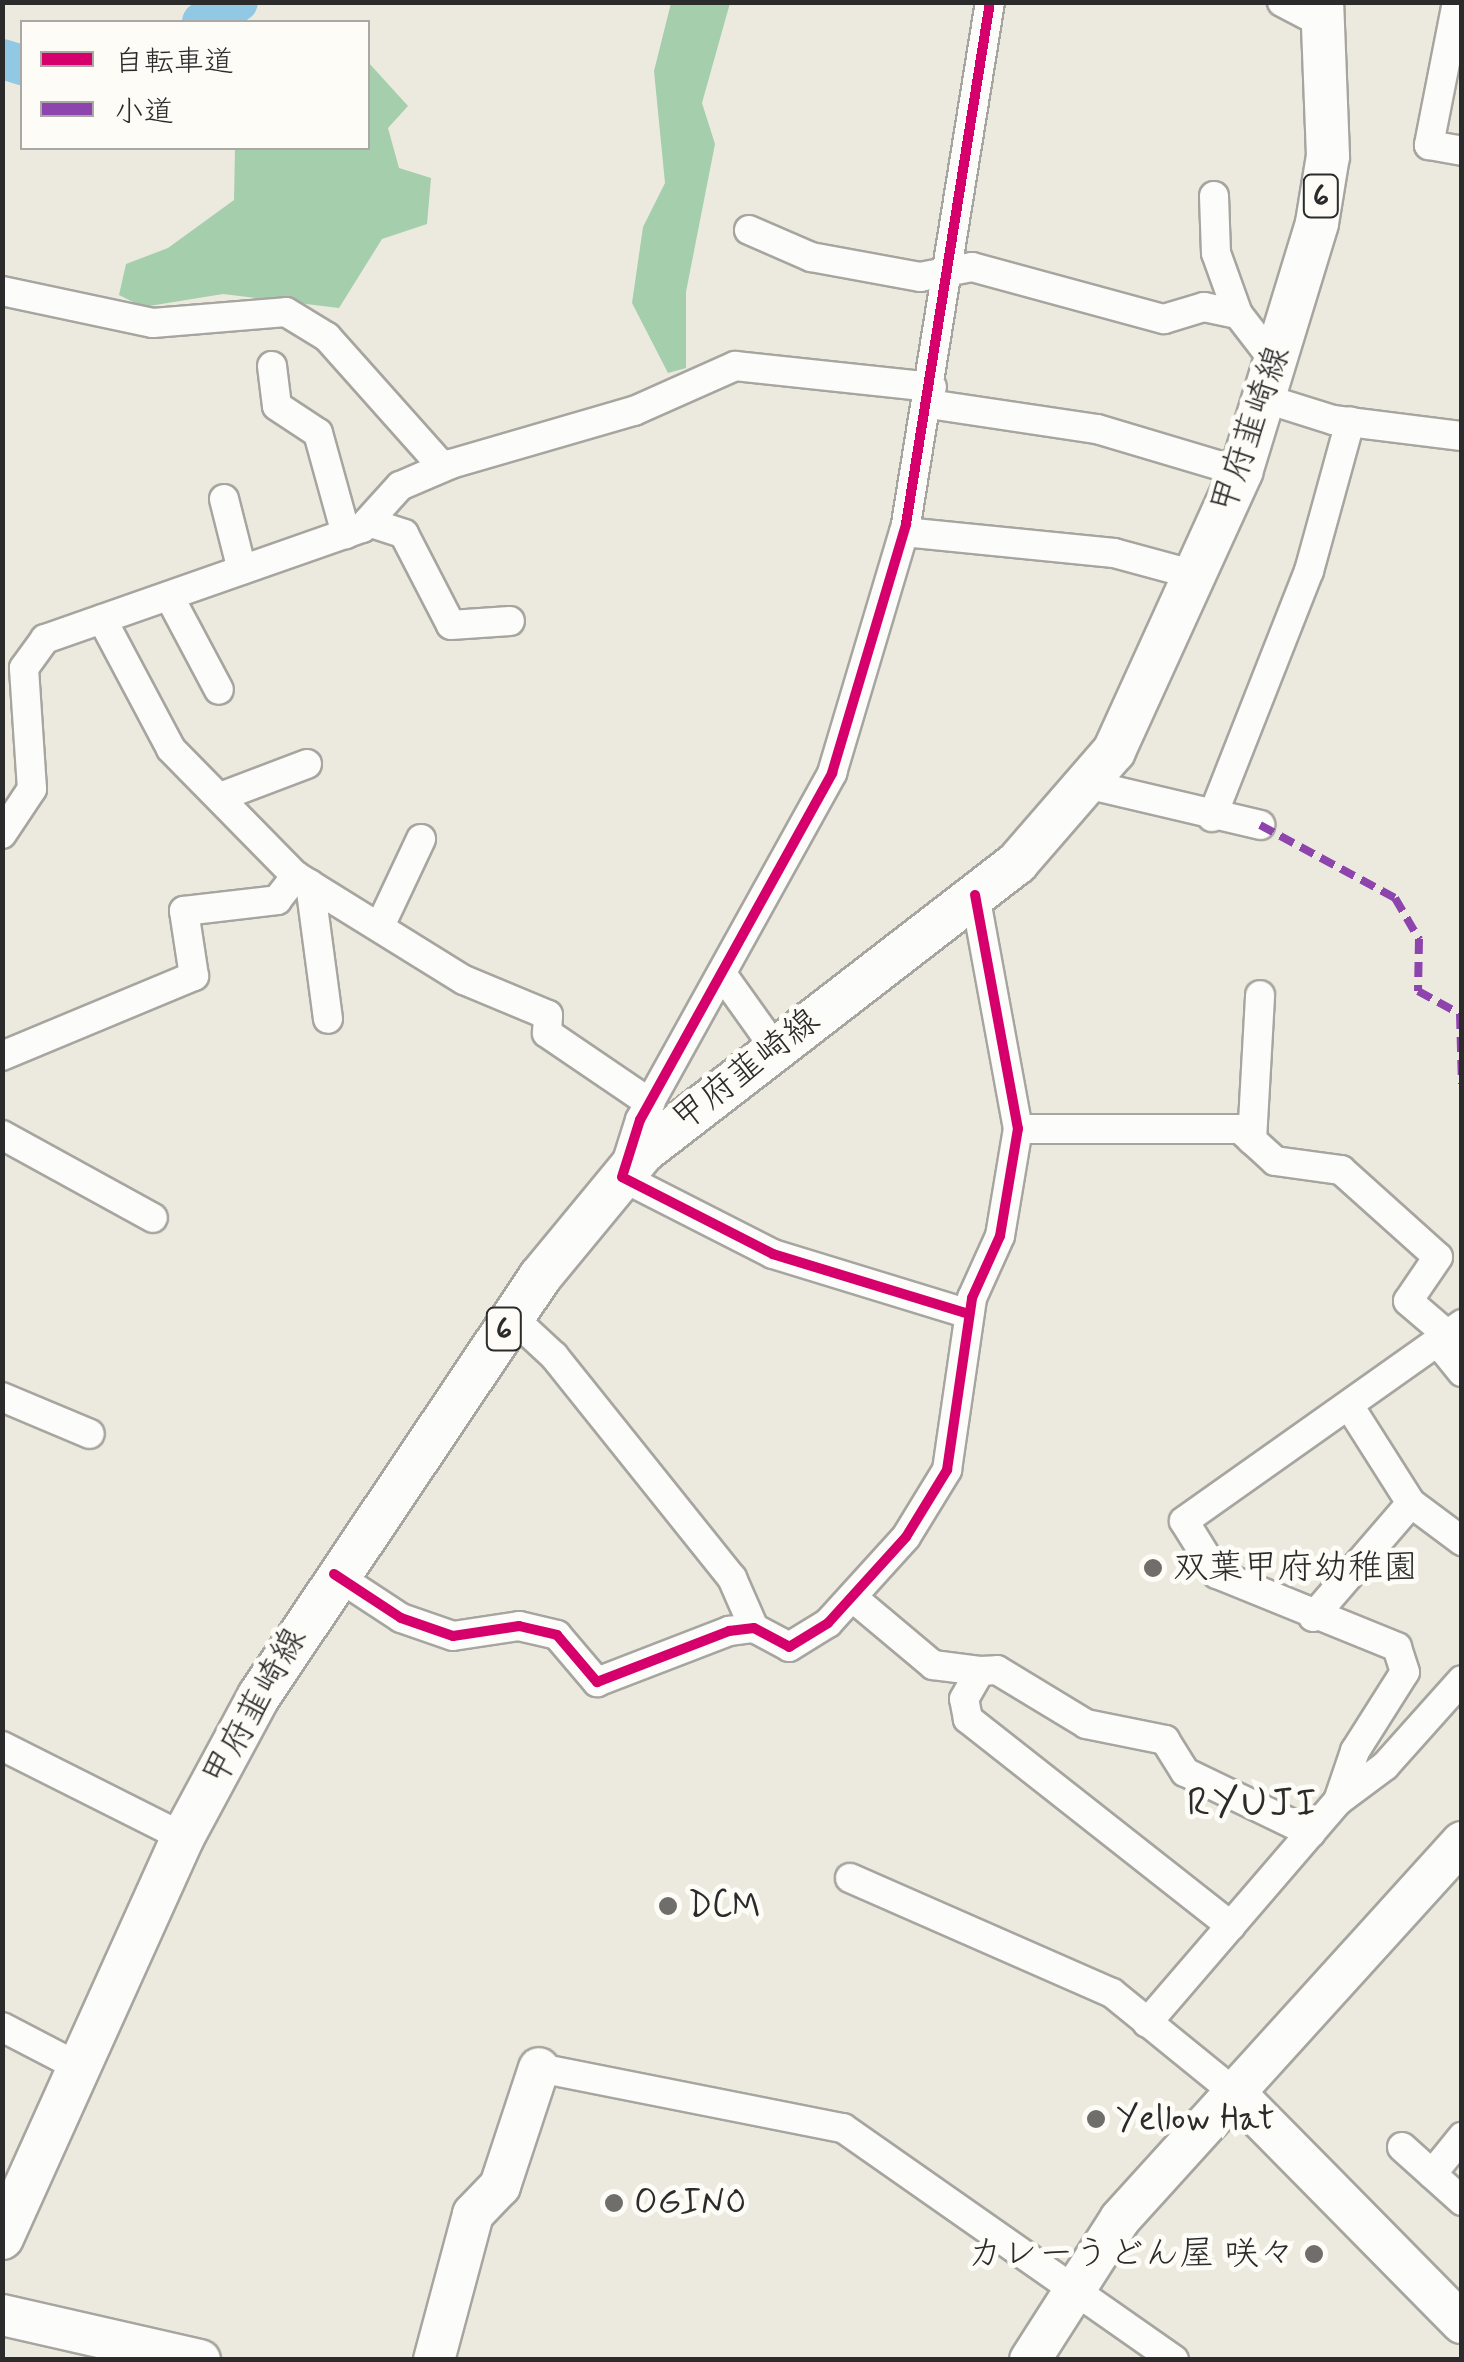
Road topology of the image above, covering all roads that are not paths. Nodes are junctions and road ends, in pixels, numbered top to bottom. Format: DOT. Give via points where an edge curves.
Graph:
graph roads {
  1 [pos="990,2"];
  2 [pos="1282,2"];
  3 [pos="1457,2"];
  4 [pos="1323,13"];
  5 [pos="1462,151"];
  6 [pos="1214,196"];
  7 [pos="749,230"];
  8 [pos="944,268"];
  9 [pos="2,291"];
  10 [pos="1238,314"];
  11 [pos="272,366"];
  12 [pos="1269,380"];
  13 [pos="930,396"];
  14 [pos="1350,422"];
  15 [pos="1462,436"];
  16 [pos="444,467"];
  17 [pos="1241,472"];
  18 [pos="224,498"];
  19 [pos="357,528"];
  20 [pos="904,532"];
  21 [pos="242,570"];
  22 [pos="1199,576"];
  23 [pos="169,596"];
  24 [pos="102,619"];
  25 [pos="510,621"];
  26 [pos="16,652"];
  27 [pos="219,690"];
  28 [pos="307,764"];
  29 [pos="1092,786"];
  30 [pos="220,796"];
  31 [pos="1212,817"];
  32 [pos="1260,825"];
  33 [pos="2,834"];
  34 [pos="421,839"];
  35 [pos="303,880"];
  36 [pos="975,895"];
  37 [pos="382,924"];
  38 [pos="722,974"];
  39 [pos="1260,995"];
  40 [pos="328,1020"];
  41 [pos="774,1047"];
  42 [pos="2,1056"];
  43 [pos="650,1104"];
  44 [pos="1018,1130"];
  45 [pos="2,1135"];
  46 [pos="1252,1140"];
  47 [pos="622,1178"];
  48 [pos="154,1218"];
  49 [pos="970,1314"];
  50 [pos="512,1317"];
  51 [pos="1450,1335"];
  52 [pos="1462,1372"];
  53 [pos="2,1398"];
  54 [pos="1350,1407"];
  55 [pos="90,1434"];
  56 [pos="1412,1503"];
  57 [pos="1462,1541"];
  58 [pos="334,1574"];
  59 [pos="852,1596"];
  60 [pos="1314,1617"];
  61 [pos="754,1628"];
  62 [pos="980,1671"];
  63 [pos="1462,1680"];
  64 [pos="2,1746"];
  65 [pos="1338,1802"];
  66 [pos="1311,1833"];
  67 [pos="183,1837"];
  68 [pos="1462,1842"];
  69 [pos="850,1878"];
  70 [pos="1231,1926"];
  71 [pos="1147,2023"];
  72 [pos="2,2027"];
  73 [pos="79,2067"];
  74 [pos="540,2068"];
  75 [pos="1235,2093"];
  76 [pos="1462,2137"];
  77 [pos="1402,2147"];
  78 [pos="1432,2174"];
  79 [pos="1462,2201"];
  80 [pos="2,2238"];
  81 [pos="1072,2282"];
  82 [pos="2,2315"];
  83 [pos="1462,2324"];
  84 [pos="200,2360"];
  85 [pos="434,2360"];
  86 [pos="1030,2360"];
  87 [pos="1174,2360"];
  1 -- 8 [label="street"];
  2 -- 4 [label="street"];
  3 -- 5 [label="street" via="1429,145"];
  4 -- 12 [label="main road, 甲府韮崎線 / 6" via="1328,156"];
  6 -- 10 [label="street" via="1216,253"];
  7 -- 8 [label="street" via="810,256 920,276"];
  8 -- 10 [label="street" via="1164,319 1204,307"];
  8 -- 13 [label="street"];
  9 -- 16 [label="street" via="153,323 286,312 327,337"];
  10 -- 12 [label="street"];
  11 -- 19 [label="street" via="277,406 318,432"];
  12 -- 14 [label="street"];
  12 -- 17 [label="main road, 甲府韮崎線 / 6"];
  13 -- 16 [label="street" via="736,366 686,392"];
  13 -- 17 [label="street" via="1096,429"];
  13 -- 20 [label="street"];
  14 -- 15 [label="street"];
  14 -- 31 [label="street" via="1309,571"];
  16 -- 19 [label="street" via="400,486"];
  17 -- 22 [label="main road, 甲府韮崎線 / 6"];
  18 -- 21 [label="street"];
  19 -- 21 [label="street"];
  19 -- 25 [label="street" via="404,534 451,625"];
  20 -- 22 [label="street" via="1094,550"];
  20 -- 38 [label="street" via="832,774"];
  21 -- 23 [label="street"];
  22 -- 29 [label="main road, 甲府韮崎線 / 6"];
  23 -- 24 [label="street"];
  23 -- 27 [label="street"];
  24 -- 26 [label="street"];
  24 -- 30 [label="street" via="171,748"];
  26 -- 33 [label="street" via="32,790"];
  28 -- 30 [label="street"];
  29 -- 31 [label="street"];
  29 -- 36 [label="main road, 甲府韮崎線 / 6"];
  30 -- 35 [label="street"];
  31 -- 32 [label="street"];
  34 -- 37 [label="street"];
  35 -- 37 [label="street"];
  35 -- 40 [label="street"];
  35 -- 42 [label="street" via="276,900 184,911 194,976"];
  36 -- 41 [label="main road, 甲府韮崎線 / 6"];
  36 -- 44 [label="street"];
  37 -- 43 [label="street" via="464,980 548,1015 547,1034"];
  38 -- 41 [label="street"];
  38 -- 43 [label="street"];
  39 -- 46 [label="street"];
  41 -- 47 [label="main road, 甲府韮崎線 / 6"];
  43 -- 47 [label="street"];
  44 -- 46 [label="street" via="1240,1129"];
  44 -- 49 [label="street" via="1000,1236"];
  45 -- 48 [label="street"];
  46 -- 51 [label="street" via="1274,1161 1341,1170 1438,1257 1408,1300"];
  47 -- 49 [label="street" via="773,1254"];
  47 -- 50 [label="main road, 甲府韮崎線 / 6"];
  49 -- 59 [label="street" via="947,1470"];
  50 -- 58 [label="main road, 甲府韮崎線 / 6"];
  50 -- 61 [label="street" via="554,1356 732,1578"];
  51 -- 52 [label="street"];
  51 -- 54 [label="street"];
  53 -- 55 [label="street"];
  54 -- 56 [label="street"];
  54 -- 60 [label="street" via="1184,1521 1217,1574"];
  56 -- 57 [label="street"];
  56 -- 60 [label="street"];
  58 -- 61 [label="street" via="401,1618 454,1636 519,1626 557,1635 597,1682"];
  58 -- 67 [label="main road, 甲府韮崎線 / 6"];
  59 -- 61 [label="street" via="789,1647"];
  59 -- 62 [label="street" via="933,1665"];
  60 -- 65 [label="street" via="1397,1646 1405,1672 1355,1751"];
  62 -- 66 [label="street" via="996,1670 1086,1724 1165,1740 1184,1772"];
  62 -- 70 [label="street" via="964,1699 968,1718"];
  63 -- 65 [label="street" via="1385,1766"];
  64 -- 67 [label="street"];
  65 -- 66 [label="street"];
  66 -- 70 [label="street"];
  67 -- 73 [label="main road, 甲府韮崎線 / 6"];
  68 -- 75 [label="street"];
  69 -- 71 [label="street" via="1112,1993"];
  70 -- 71 [label="street"];
  71 -- 75 [label="street"];
  72 -- 73 [label="street"];
  73 -- 80 [label="main road, 甲府韮崎線 / 6"];
  74 -- 81 [label="street" via="843,2128"];
  74 -- 85 [label="street" via="500,2186 473,2214"];
  75 -- 81 [label="street"];
  75 -- 83 [label="street"];
  76 -- 78 [label="street"];
  77 -- 78 [label="street"];
  78 -- 79 [label="street"];
  81 -- 86 [label="street"];
  81 -- 87 [label="street"];
  82 -- 84 [label="street"];
}
